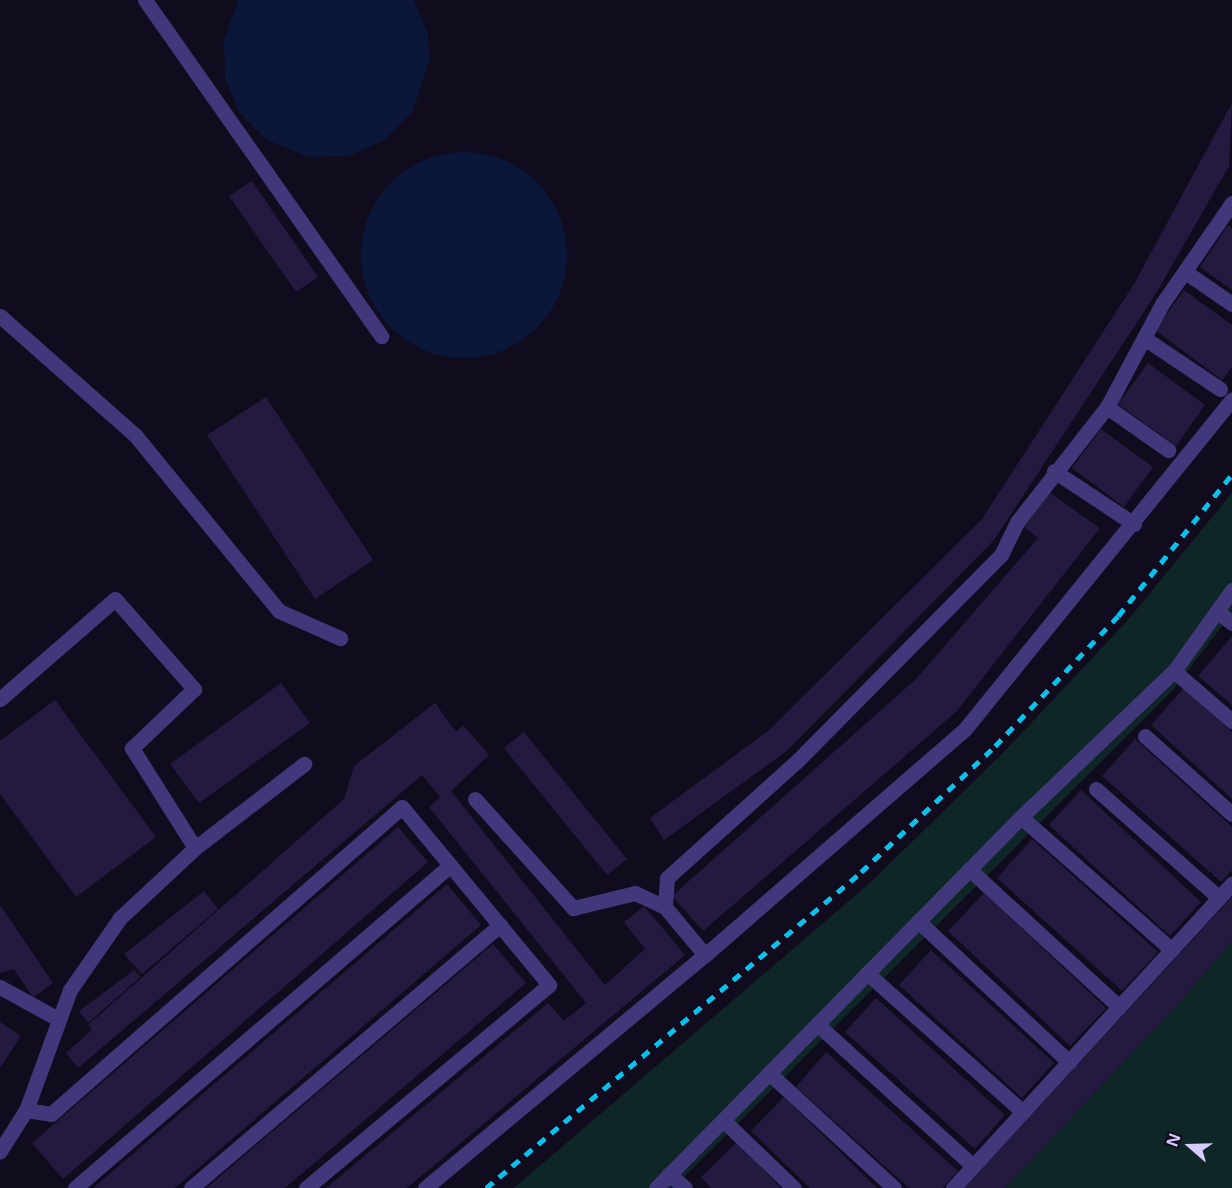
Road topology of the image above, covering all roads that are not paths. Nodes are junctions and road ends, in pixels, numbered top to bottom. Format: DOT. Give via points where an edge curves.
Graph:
graph roads {
  1 [pos="145,0"];
  2 [pos="1231,207"];
  3 [pos="1188,273"];
  4 [pos="1232,303"];
  5 [pos="0,316"];
  6 [pos="381,336"];
  7 [pos="1147,340"];
  8 [pos="1226,394"];
  9 [pos="1107,407"];
  10 [pos="1168,450"];
  11 [pos="1054,471"];
  12 [pos="1134,524"];
  13 [pos="1232,590"];
  14 [pos="1217,611"];
  15 [pos="1232,623"];
  16 [pos="340,638"];
  17 [pos="1174,671"];
  18 [pos="0,699"];
  19 [pos="1232,721"];
  20 [pos="1145,736"];
  21 [pos="304,764"];
  22 [pos="1096,789"];
  23 [pos="475,799"];
  24 [pos="1232,814"];
  25 [pos="1021,817"];
  26 [pos="195,848"];
  27 [pos="450,864"];
  28 [pos="969,869"];
  29 [pos="1232,883"];
  30 [pos="1219,898"];
  31 [pos="666,907"];
  32 [pos="918,921"];
  33 [pos="500,925"];
  34 [pos="1172,950"];
  35 [pos="705,955"];
  36 [pos="867,973"];
  37 [pos="0,987"];
  38 [pos="1119,1007"];
  39 [pos="58,1019"];
  40 [pos="817,1024"];
  41 [pos="1069,1062"];
  42 [pos="769,1073"];
  43 [pos="26,1110"];
  44 [pos="1023,1112"];
  45 [pos="723,1120"];
  46 [pos="0,1151"];
  47 [pos="973,1167"];
  48 [pos="669,1174"];
  49 [pos="75,1188"];
  50 [pos="191,1188"];
  51 [pos="306,1188"];
  52 [pos="425,1188"];
  53 [pos="656,1188"];
  54 [pos="685,1188"];
  55 [pos="794,1188"];
  56 [pos="894,1188"];
  57 [pos="953,1188"];
  1 -- 6 [label="lane"];
  2 -- 3 [label="lane"];
  3 -- 4 [label="lane"];
  3 -- 7 [label="lane" via="1162,304"];
  5 -- 16 [label="lane" via="135,435 279,610"];
  7 -- 8 [label="lane"];
  7 -- 9 [label="lane"];
  8 -- 12 [label="lane"];
  9 -- 10 [label="lane"];
  9 -- 11 [label="lane"];
  11 -- 12 [label="lane"];
  11 -- 31 [label="lane" via="1017,522 1001,555 798,760 667,878"];
  12 -- 35 [label="lane" via="965,729"];
  13 -- 14 [label="lane"];
  14 -- 15 [label="lane"];
  14 -- 17 [label="lane"];
  17 -- 19 [label="lane"];
  17 -- 25 [label="lane"];
  18 -- 26 [label="lane" via="115,599 194,689 132,748"];
  20 -- 24 [label="lane"];
  21 -- 26 [label="lane"];
  22 -- 30 [label="lane"];
  23 -- 31 [label="lane" via="573,908 635,893"];
  25 -- 28 [label="lane"];
  25 -- 34 [label="lane"];
  26 -- 39 [label="lane" via="120,918 70,990"];
  27 -- 33 [label="lane"];
  27 -- 43 [label="lane" via="402,807 51,1114"];
  27 -- 49 [label="lane"];
  28 -- 32 [label="lane"];
  28 -- 38 [label="lane"];
  29 -- 30 [label="lane"];
  30 -- 34 [label="lane"];
  31 -- 35 [label="lane"];
  32 -- 36 [label="lane"];
  32 -- 41 [label="lane"];
  33 -- 50 [label="lane"];
  33 -- 51 [label="lane" via="549,985"];
  34 -- 38 [label="lane"];
  35 -- 52 [label="lane"];
  36 -- 40 [label="lane"];
  36 -- 44 [label="lane"];
  37 -- 39 [label="lane"];
  38 -- 41 [label="lane"];
  39 -- 43 [label="lane"];
  40 -- 42 [label="lane"];
  40 -- 47 [label="lane"];
  41 -- 44 [label="lane"];
  42 -- 45 [label="lane"];
  42 -- 56 [label="lane"];
  43 -- 46 [label="lane"];
  44 -- 47 [label="lane"];
  45 -- 48 [label="lane"];
  45 -- 55 [label="lane"];
  47 -- 57 [label="lane"];
  48 -- 53 [label="lane"];
  48 -- 54 [label="lane"];
}
